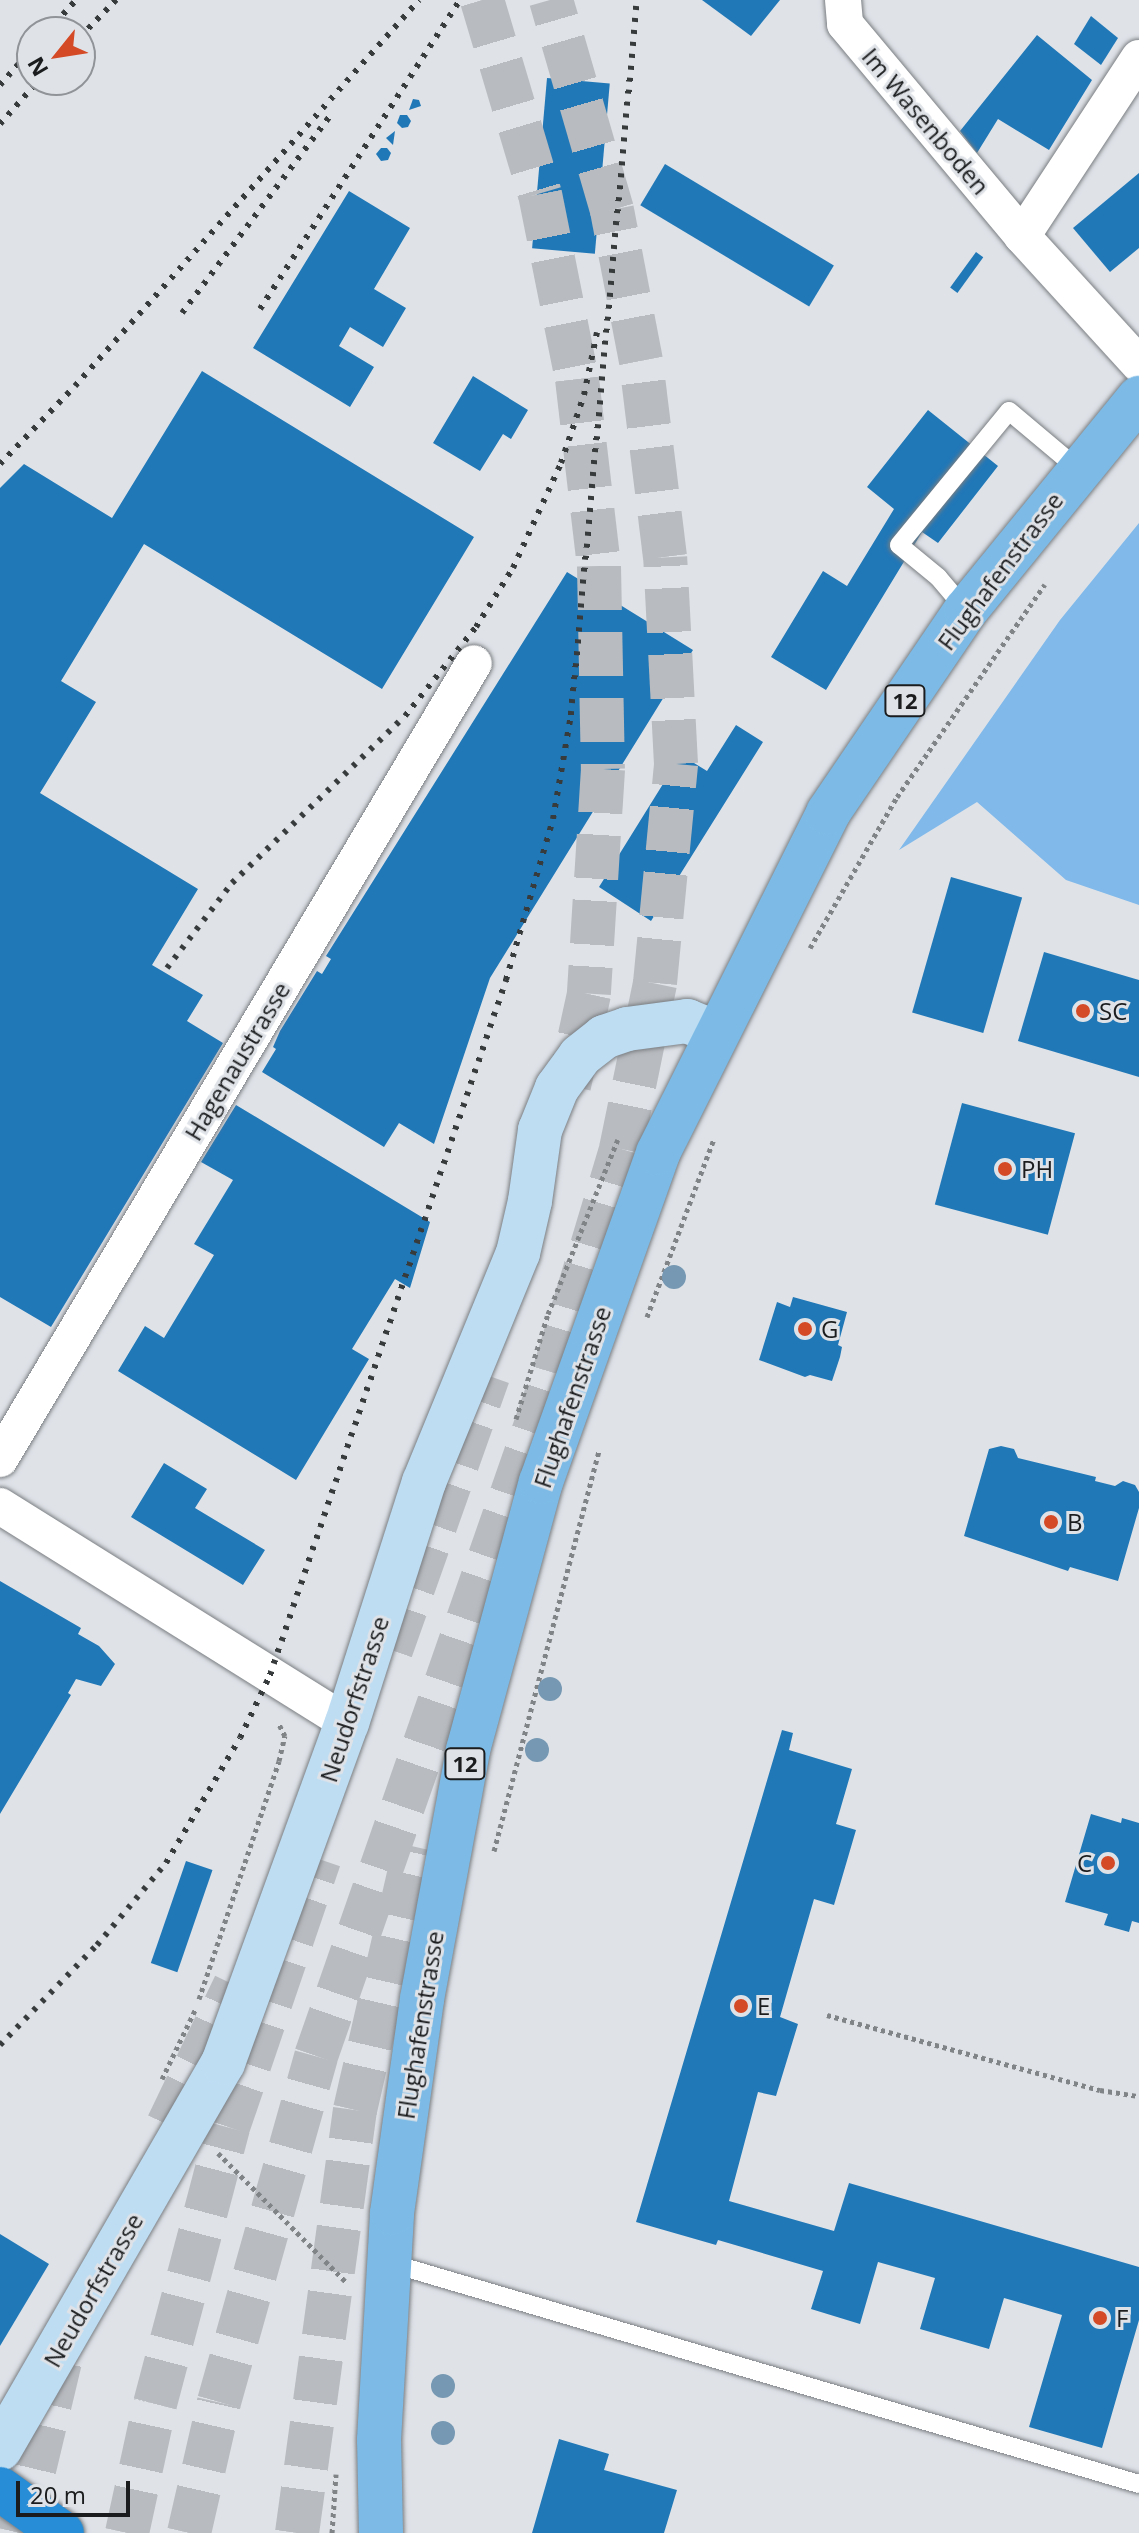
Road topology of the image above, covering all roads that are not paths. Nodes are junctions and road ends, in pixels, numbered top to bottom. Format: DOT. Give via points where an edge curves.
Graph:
graph roads {
  1 [pos="843,0"];
  2 [pos="1139,58"];
  3 [pos="1022,236"];
  4 [pos="1139,364"];
  5 [pos="1139,398"];
  6 [pos="1078,469"];
  7 [pos="966,610"];
  8 [pos="474,663"];
  9 [pos="716,1033"];
  10 [pos="0,1459"];
  11 [pos="0,1506"];
  12 [pos="347,1723"];
  13 [pos="389,2263"];
  14 [pos="0,2449"];
  15 [pos="1139,2484"];
  16 [pos="0,2489"];
  17 [pos="62,2533"];
  18 [pos="381,2533"];
  1 -- 3 [label="street, Im Wasenboden" via="845,24"];
  2 -- 3 [label="street"];
  3 -- 4 [label="street, Im Wasenboden"];
  5 -- 6 [label="main road, Flughafenstrasse / 12"];
  6 -- 7 [label="main road, Flughafenstrasse / 12"];
  6 -- 7 [label="lane" via="1009,411 899,545 938,577"];
  7 -- 9 [label="main road, Flughafenstrasse / 12" via="828,813"];
  8 -- 10 [label="street, Hagenaustrasse"];
  9 -- 12 [label="street, Neudorfstrasse" via="687,1021 627,1029 604,1037 580,1056 557,1088 540,1130 518,1253 424,1482"];
  9 -- 13 [label="main road, Flughafenstrasse / 12" via="658,1153 541,1482 468,1750 422,1999"];
  11 -- 12 [label="street"];
  12 -- 14 [label="street, Neudorfstrasse" via="223,2063"];
  13 -- 15 [label="lane"];
  13 -- 18 [label="main road, Flughafenstrasse / 12" via="379,2440"];
  16 -- 17 [label="highway"];
}
